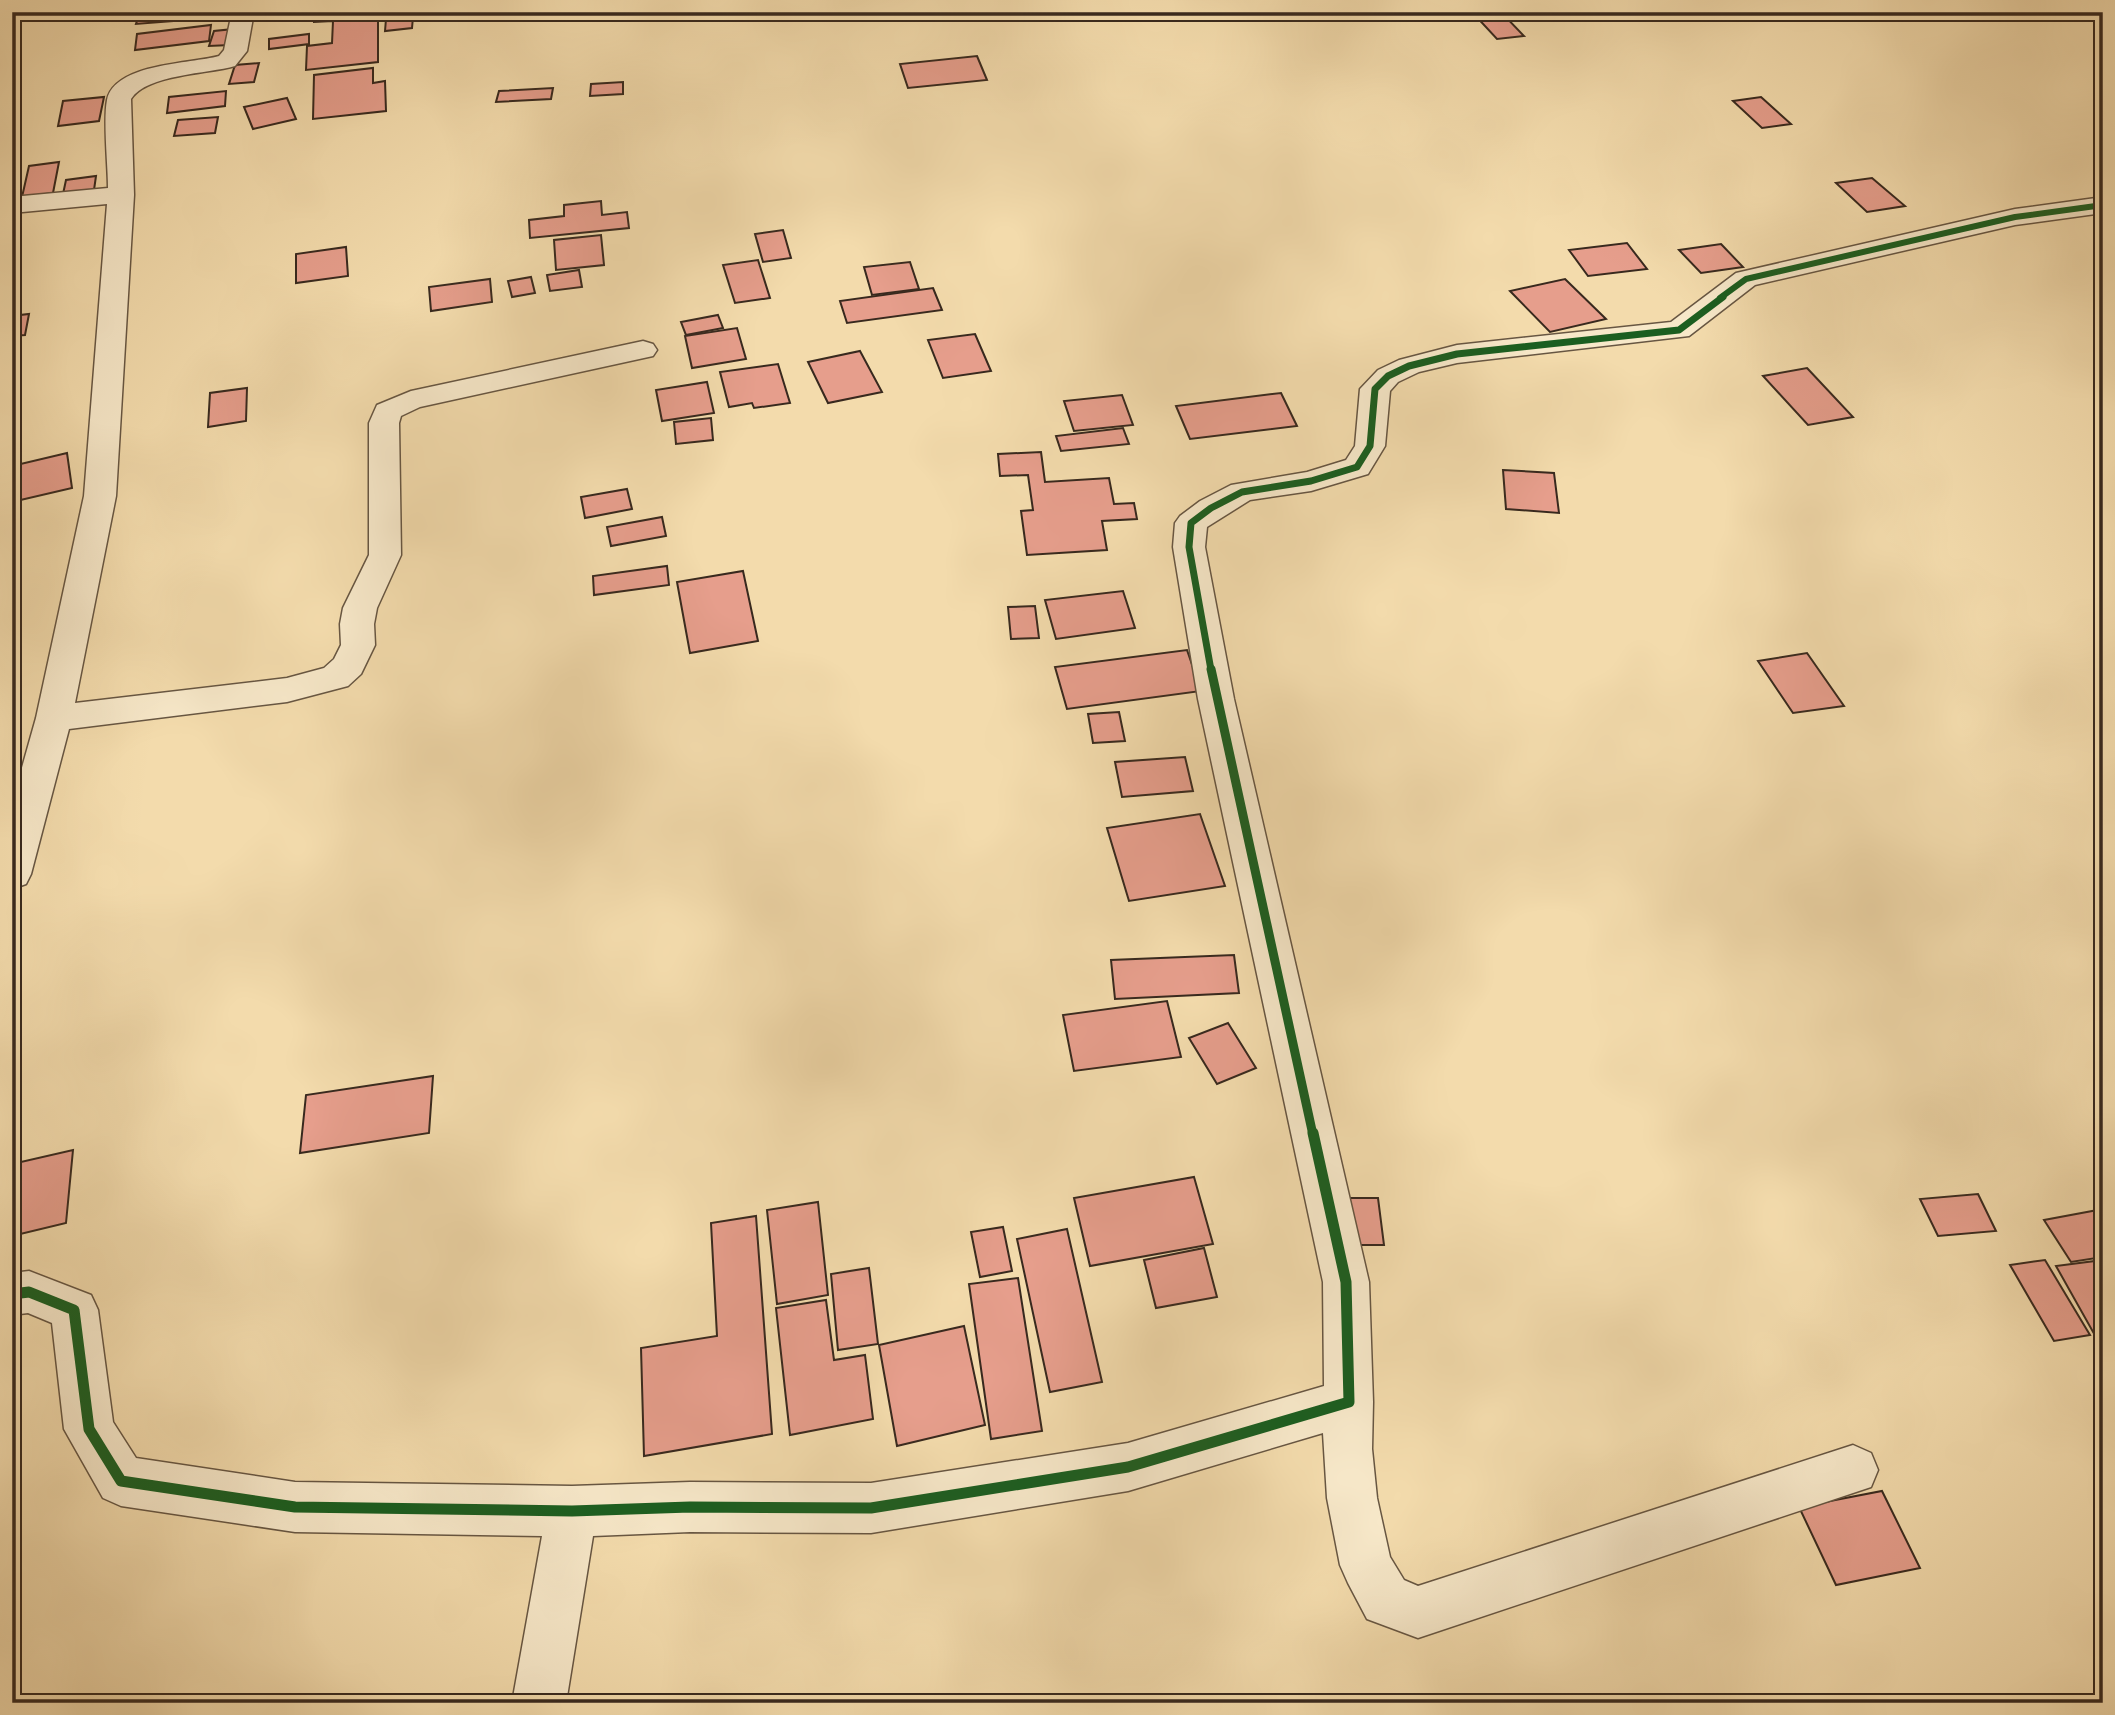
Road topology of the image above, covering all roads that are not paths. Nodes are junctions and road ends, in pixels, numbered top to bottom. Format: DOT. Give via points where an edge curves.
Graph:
graph roads {
  1 [pos="243,12"];
  2 [pos="121,195"];
  3 [pos="12,205"];
  4 [pos="2103,205"];
  5 [pos="643,350"];
  6 [pos="54,718"];
  7 [pos="12,874"];
  8 [pos="12,1294"];
  9 [pos="1349,1402"];
  10 [pos="1853,1470"];
  11 [pos="572,1511"];
  12 [pos="539,1703"];
  1 -- 2 [label="street" via="235,51 227,61 140,79 124,88 119,99"];
  2 -- 3 [label="street"];
  2 -- 6 [label="street" via="100,496"];
  4 -- 9 [label="street" via="2015,217 1746,279 1679,330 1457,354 1409,366 1375,389 1370,446 1357,467 1311,481 1242,492 1191,523 1189,547 1216,699 1346,1282"];
  5 -- 6 [label="street" via="411,400 388,411 384,423 385,555 360,608 356,655 336,677 287,690"];
  6 -- 7 [label="street"];
  8 -- 11 [label="street" via="29,1292 74,1310 89,1429 121,1481 295,1507"];
  9 -- 10 [label="street" via="1352,1498 1366,1565 1386,1600 1418,1612"];
  9 -- 11 [label="street" via="1128,1467 871,1508"];
  11 -- 12 [label="street"];
}
